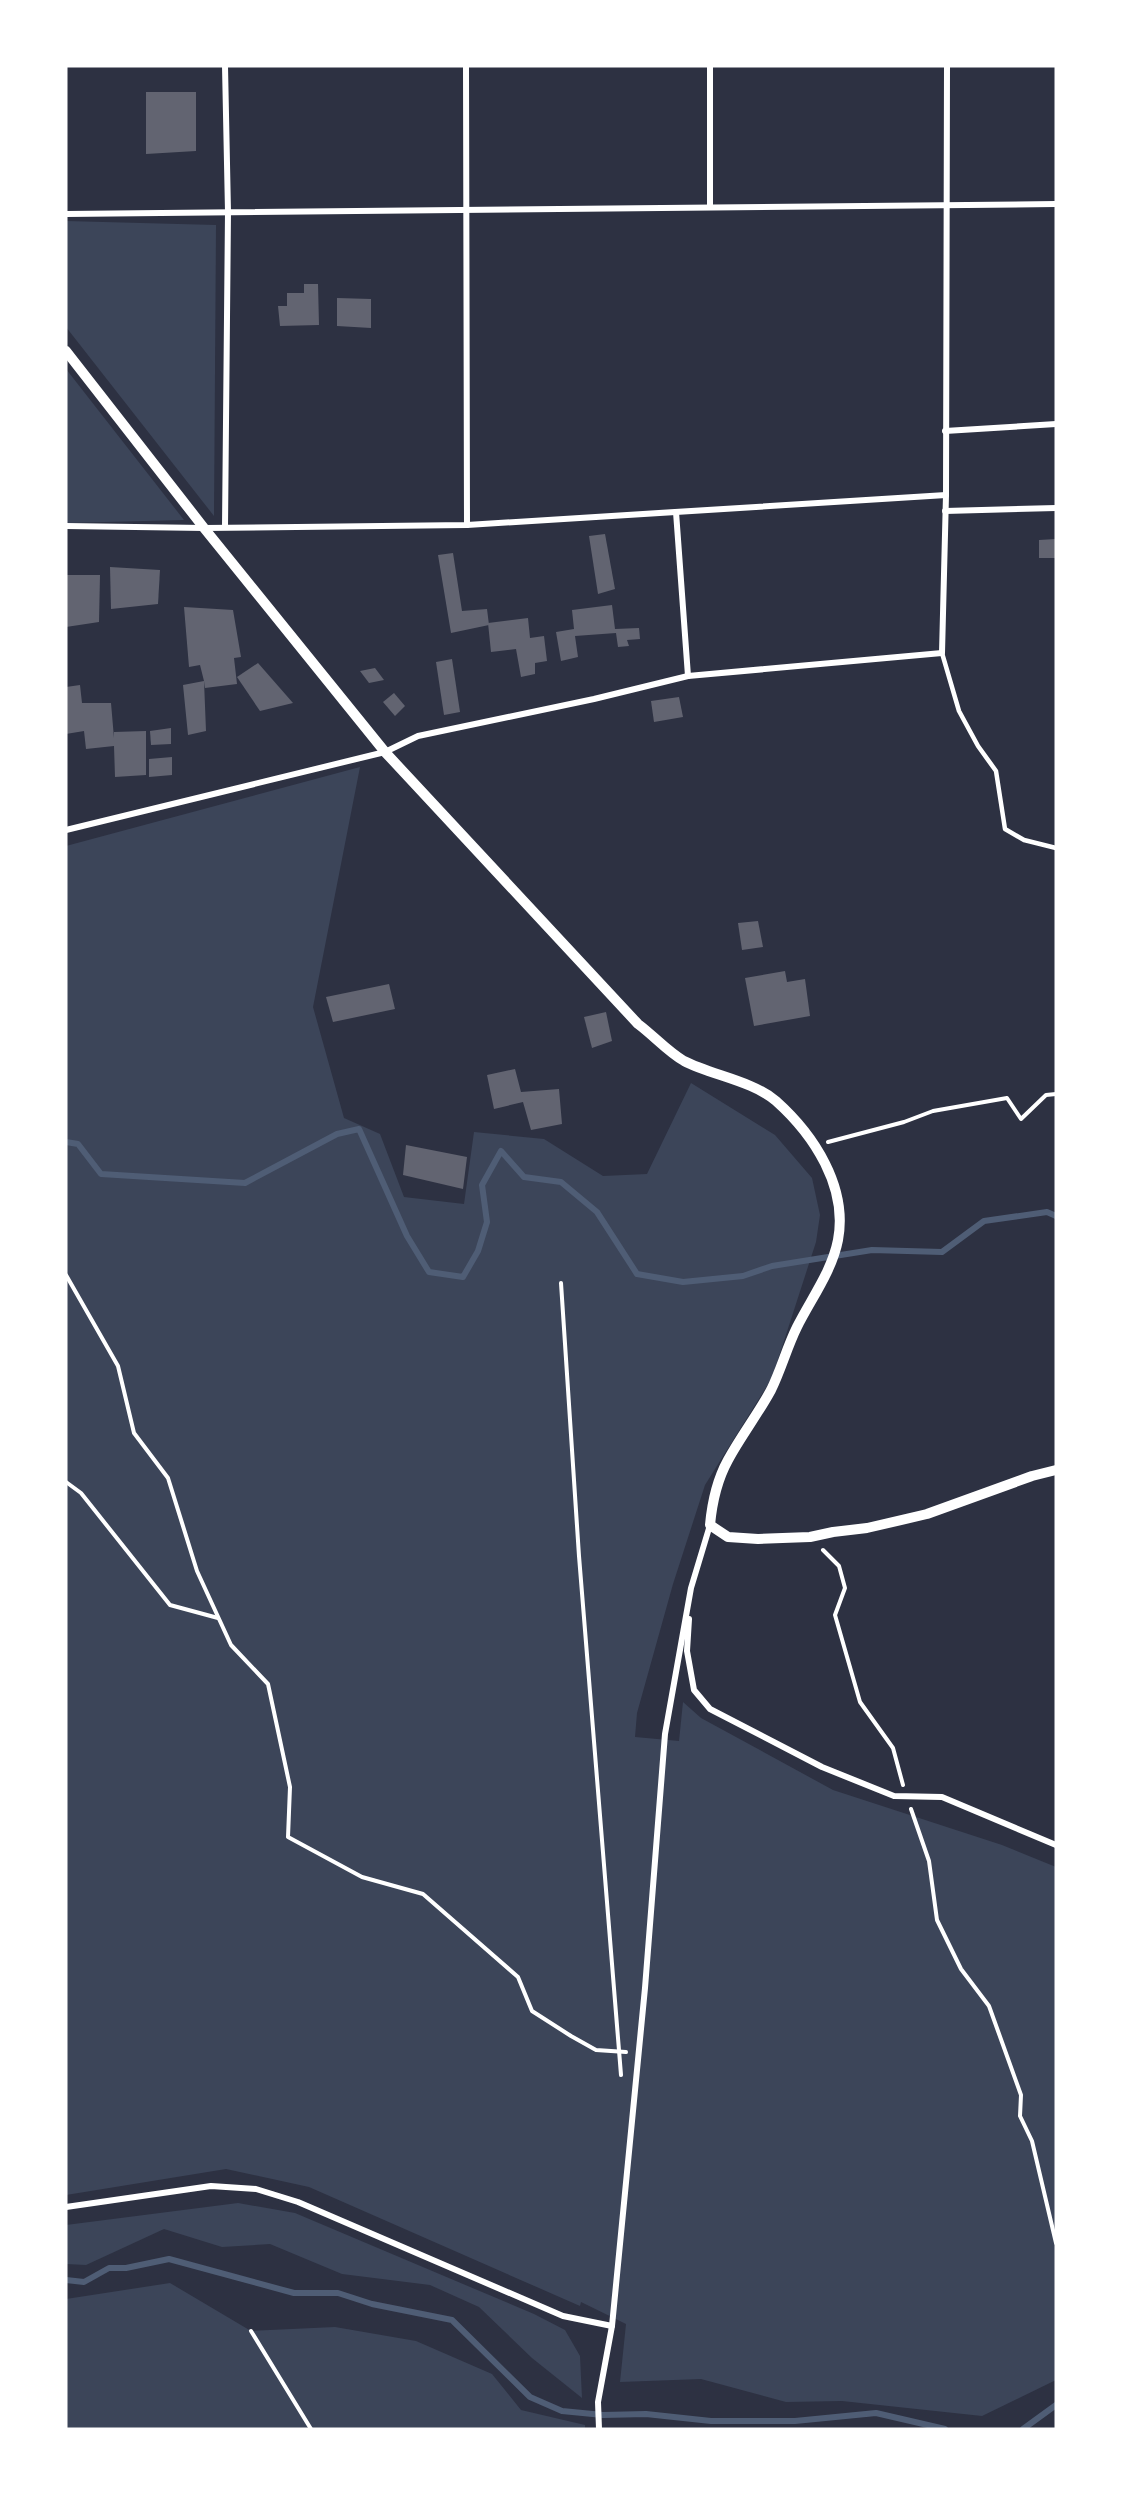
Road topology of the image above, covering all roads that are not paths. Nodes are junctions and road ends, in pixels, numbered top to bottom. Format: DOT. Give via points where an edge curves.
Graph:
graph roads {
  1 [pos="225,66"];
  2 [pos="466,66"];
  3 [pos="710,66"];
  4 [pos="947,66"];
  5 [pos="1056,204"];
  6 [pos="946,205"];
  7 [pos="710,207"];
  8 [pos="468,211"];
  9 [pos="228,212"];
  10 [pos="66,214"];
  11 [pos="66,351"];
  12 [pos="1056,424"];
  13 [pos="945,431"];
  14 [pos="946,495"];
  15 [pos="1056,508"];
  16 [pos="945,510"];
  17 [pos="676,512"];
  18 [pos="468,525"];
  19 [pos="66,526"];
  20 [pos="225,527"];
  21 [pos="204,528"];
  22 [pos="942,653"];
  23 [pos="688,676"];
  24 [pos="385,752"];
  25 [pos="66,830"];
  26 [pos="1056,848"];
  27 [pos="1056,1470"];
  28 [pos="710,1525"];
  29 [pos="691,1588"];
  30 [pos="1056,1845"];
  31 [pos="66,2207"];
  32 [pos="612,2326"];
  33 [pos="598,2427"];
  1 -- 9 [label="street"];
  2 -- 8 [label="street"];
  3 -- 7 [label="street"];
  4 -- 6 [label="street"];
  5 -- 6 [label="street"];
  6 -- 7 [label="street"];
  6 -- 13 [label="street"];
  7 -- 8 [label="street"];
  8 -- 9 [label="street"];
  8 -- 18 [label="street"];
  9 -- 10 [label="street"];
  9 -- 20 [label="street"];
  11 -- 21 [label="street"];
  12 -- 13 [label="street"];
  13 -- 14 [label="street"];
  14 -- 16 [label="street"];
  14 -- 17 [label="street"];
  15 -- 16 [label="street"];
  16 -- 22 [label="street"];
  17 -- 18 [label="street"];
  17 -- 23 [label="street"];
  18 -- 20 [label="street"];
  19 -- 21 [label="street"];
  20 -- 21 [label="street"];
  21 -- 24 [label="street"];
  22 -- 23 [label="street"];
  22 -- 26 [label="lane" via="960,711 996,771 1005,829 1024,840"];
  23 -- 24 [label="street" via="418,736"];
  24 -- 25 [label="street"];
  24 -- 28 [label="street" via="638,1024 683,1060 773,1098 816,1145 831,1178 839,1218 838,1241 771,1390 726,1462 713,1499"];
  27 -- 28 [label="street" via="927,1514 810,1537 728,1537"];
  28 -- 29 [label="street"];
  29 -- 30 [label="street" via="687,1651 694,1690 710,1709 822,1767 894,1796 942,1797"];
  29 -- 32 [label="street" via="665,1734"];
  31 -- 32 [label="street" via="211,2186 256,2189 298,2202 563,2316"];
  32 -- 33 [label="street" via="598,2402"];
}
